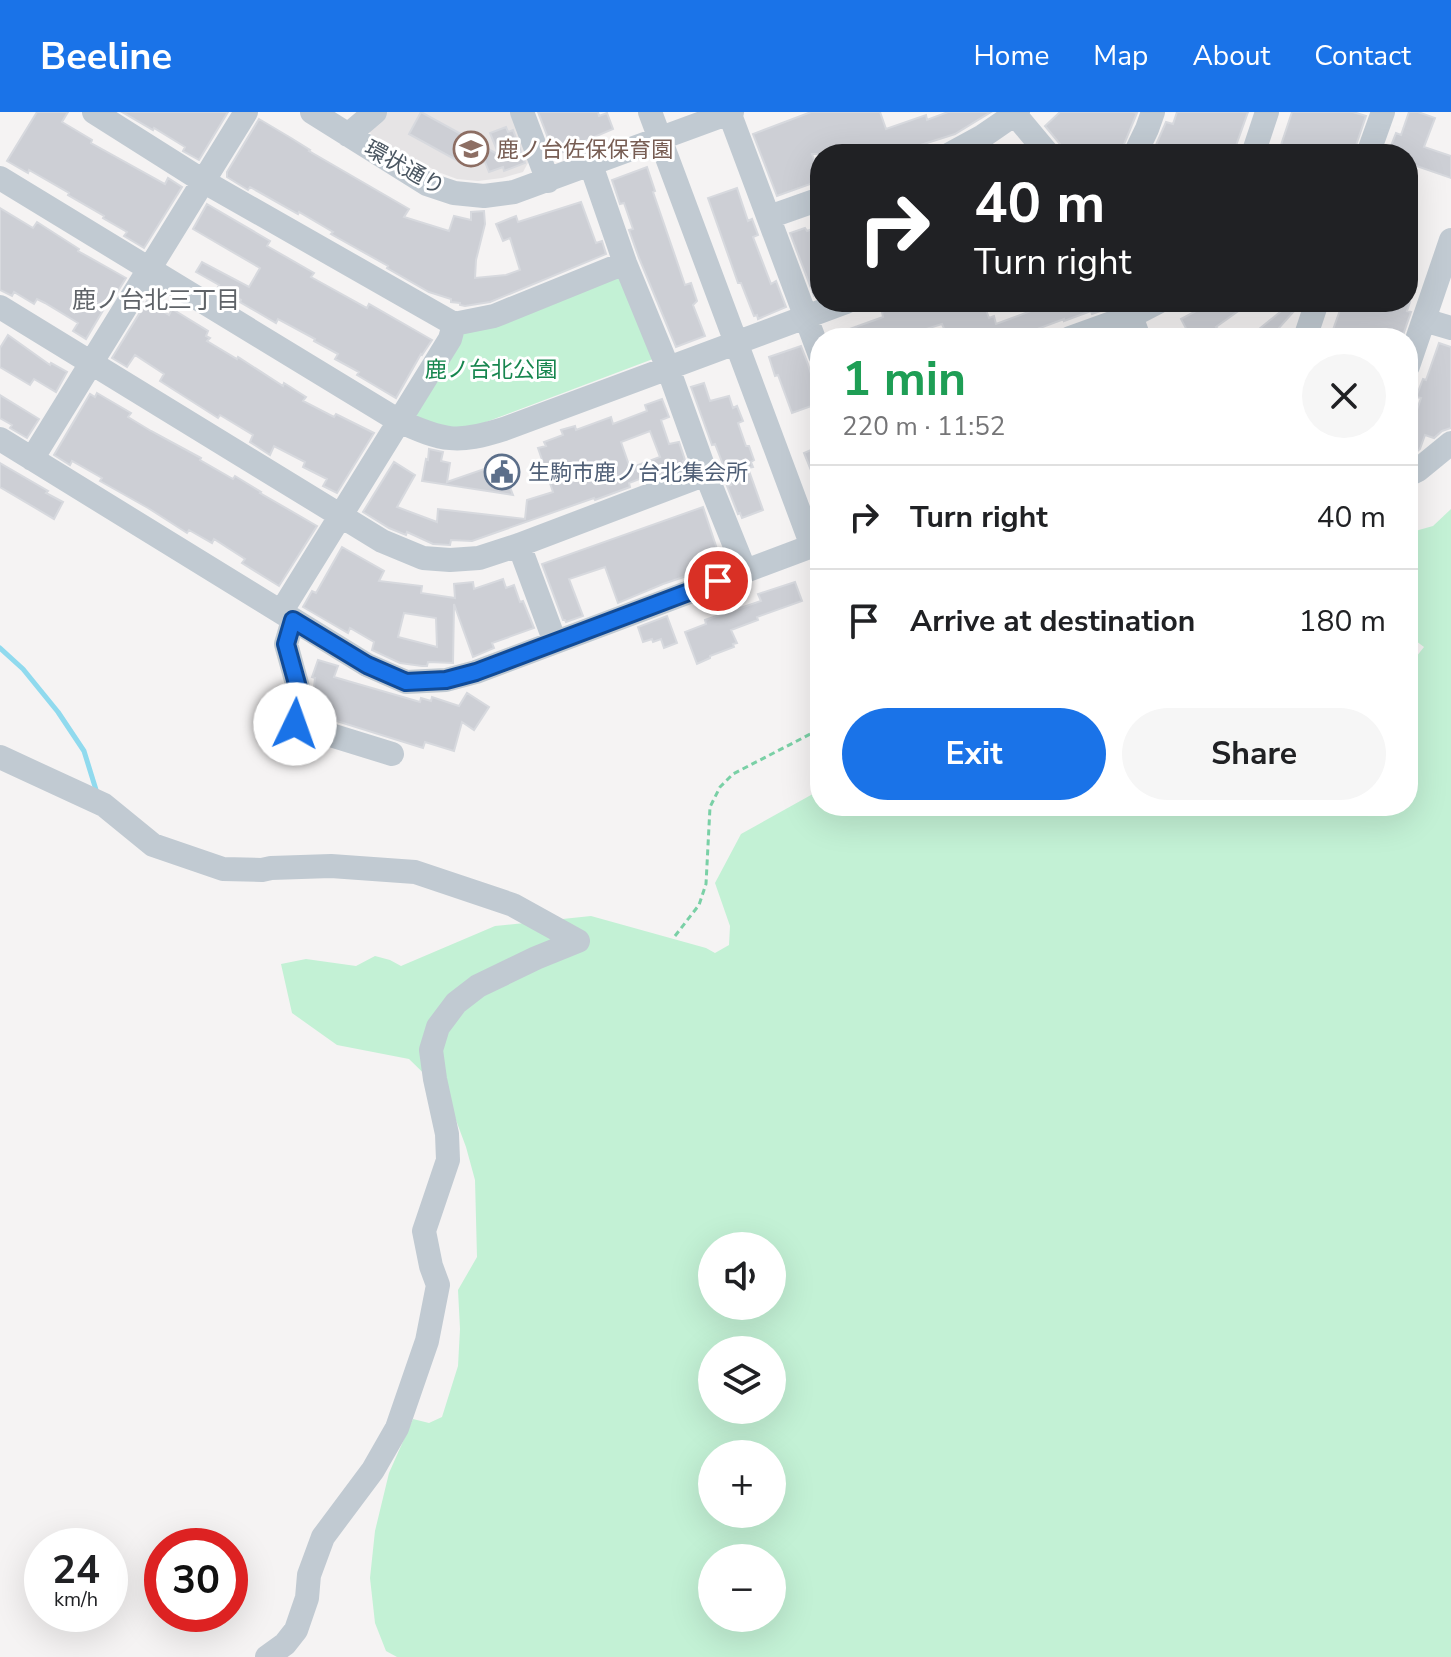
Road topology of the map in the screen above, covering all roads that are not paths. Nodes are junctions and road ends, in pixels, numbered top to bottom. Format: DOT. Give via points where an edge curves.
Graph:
graph roads {
  1 [pos="94,112"];
  2 [pos="246,112"];
  3 [pos="312,112"];
  4 [pos="375,112"];
  5 [pos="522,112"];
  6 [pos="650,112"];
  7 [pos="730,112"];
  8 [pos="1153,112"];
  9 [pos="1267,112"];
  10 [pos="1383,112"];
  11 [pos="1015,113"];
  12 [pos="348,135"];
  13 [pos="659,137"];
  14 [pos="968,144"];
  15 [pos="1040,144"];
  16 [pos="1140,144"];
  17 [pos="1256,144"];
  18 [pos="1372,144"];
  19 [pos="591,165"];
  20 [pos="0,178"];
  21 [pos="203,181"];
  22 [pos="548,181"];
  23 [pos="810,203"];
  24 [pos="769,217"];
  25 [pos="1451,240"];
  26 [pos="625,263"];
  27 [pos="149,269"];
  28 [pos="0,307"];
  29 [pos="819,312"];
  30 [pos="806,317"];
  31 [pos="1132,319"];
  32 [pos="1424,320"];
  33 [pos="454,324"];
  34 [pos="810,328"];
  35 [pos="1103,328"];
  36 [pos="1451,328"];
  37 [pos="1418,337"];
  38 [pos="736,343"];
  39 [pos="90,364"];
  40 [pos="668,368"];
  41 [pos="399,421"];
  42 [pos="0,439"];
  43 [pos="1451,443"];
  44 [pos="32,459"];
  45 [pos="1418,470"];
  46 [pos="706,474"];
  47 [pos="340,516"];
  48 [pos="810,529"];
  49 [pos="519,545"];
  50 [pos="810,546"];
  51 [pos="745,571"];
  52 [pos="287,616"];
  53 [pos="555,642"];
  54 [pos="392,754"];
  55 [pos="0,757"];
  56 [pos="267,1657"];
  1 -- 21 [label="street"];
  2 -- 21 [label="street"];
  3 -- 12 [label="street, 環状通り"];
  4 -- 12 [label="street"];
  5 -- 22 [label="street"];
  6 -- 13 [label="street"];
  7 -- 13 [label="street, 環状通り"];
  7 -- 24 [label="street"];
  8 -- 16 [label="street"];
  9 -- 17 [label="street"];
  10 -- 18 [label="street"];
  11 -- 14 [label="street"];
  11 -- 15 [label="street"];
  12 -- 22 [label="street, 環状通り" via="427,184 454,193 484,196"];
  13 -- 19 [label="street, 環状通り"];
  13 -- 38 [label="street"];
  19 -- 22 [label="street, 環状通り"];
  19 -- 26 [label="street"];
  20 -- 27 [label="street"];
  21 -- 27 [label="street"];
  21 -- 33 [label="street"];
  23 -- 24 [label="street"];
  24 -- 30 [label="street"];
  25 -- 32 [label="street"];
  26 -- 33 [label="street" via="494,316"];
  26 -- 40 [label="street"];
  27 -- 39 [label="street"];
  27 -- 41 [label="street"];
  28 -- 39 [label="street"];
  29 -- 30 [label="street"];
  30 -- 34 [label="street"];
  30 -- 38 [label="street"];
  31 -- 35 [label="street"];
  32 -- 36 [label="street"];
  32 -- 37 [label="street"];
  33 -- 41 [label="street"];
  38 -- 40 [label="street"];
  38 -- 48 [label="street"];
  39 -- 44 [label="street"];
  39 -- 47 [label="street"];
  40 -- 41 [label="street" via="477,438 441,438"];
  40 -- 46 [label="street"];
  41 -- 47 [label="street"];
  42 -- 44 [label="street"];
  43 -- 45 [label="street"];
  44 -- 52 [label="street"];
  46 -- 49 [label="street"];
  46 -- 51 [label="street"];
  47 -- 49 [label="street" via="423,558 479,558"];
  47 -- 52 [label="street"];
  49 -- 53 [label="street"];
  50 -- 51 [label="street"];
  51 -- 53 [label="street"];
  52 -- 53 [label="street" via="367,665 406,682 476,672"];
  52 -- 54 [label="street" via="286,644 299,691 295,724"];
  55 -- 56 [label="street" via="104,805 153,845 223,869 331,866 415,872 513,905 578,941 478,986 438,1027 431,1050 448,1160 424,1231 438,1285 427,1341 397,1428 323,1537 296,1630"];
}
